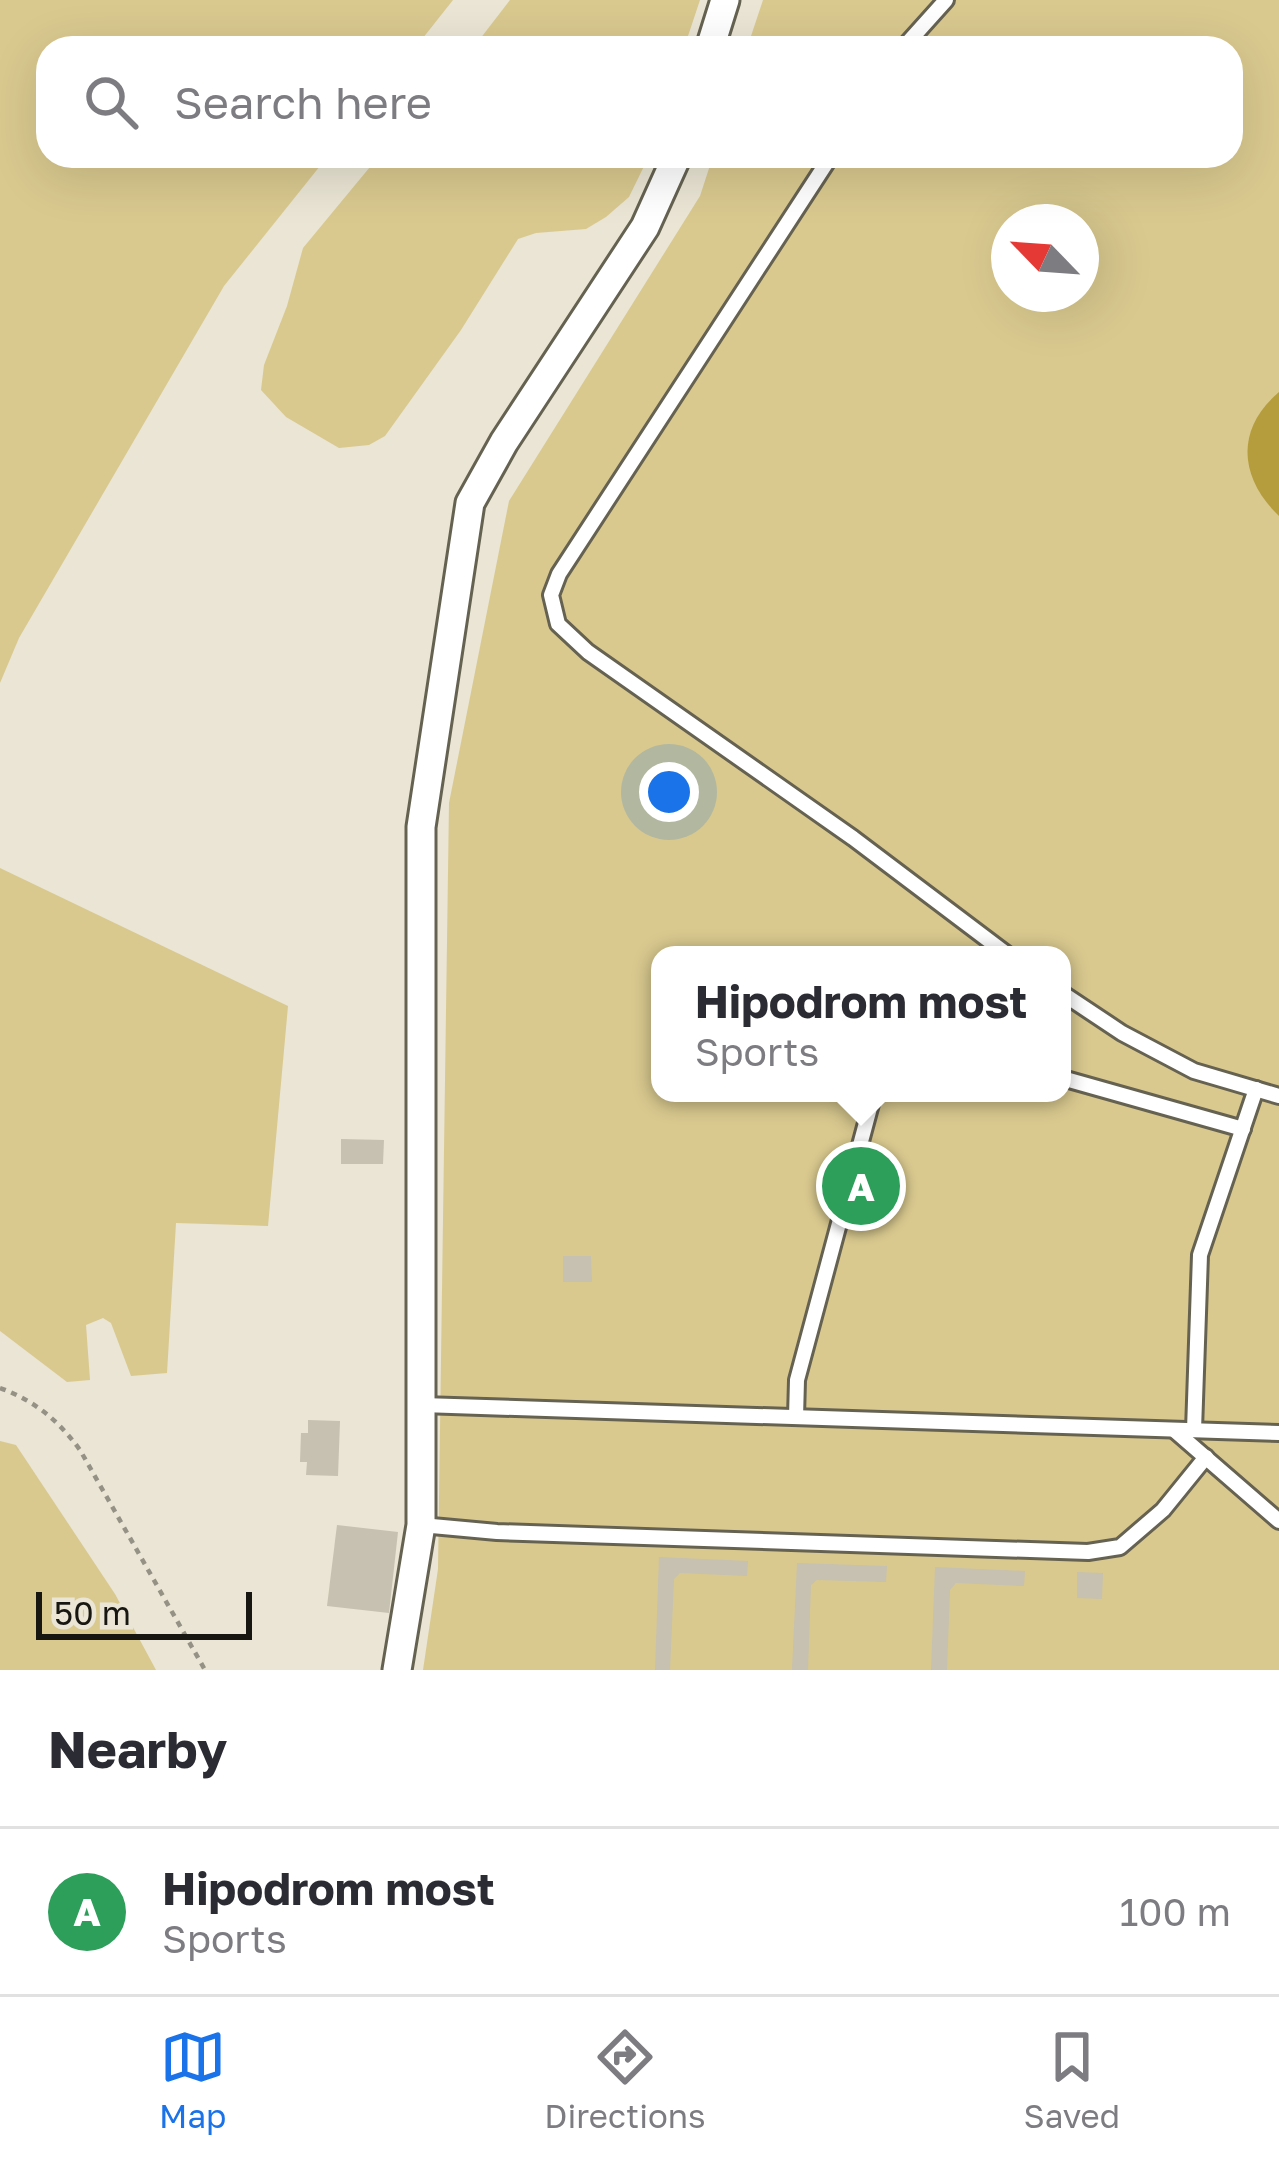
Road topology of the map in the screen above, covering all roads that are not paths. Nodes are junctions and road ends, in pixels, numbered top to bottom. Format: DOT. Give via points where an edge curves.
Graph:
graph roads {
  1 [pos="724,0"];
  2 [pos="946,0"];
  3 [pos="714,36"];
  4 [pos="914,36"];
  5 [pos="671,168"];
  6 [pos="823,168"];
  7 [pos="996,946"];
  8 [pos="1071,998"];
  9 [pos="1071,1081"];
  10 [pos="1256,1089"];
  11 [pos="1279,1096"];
  12 [pos="872,1102"];
  13 [pos="1243,1129"];
  14 [pos="422,1406"];
  15 [pos="796,1417"];
  16 [pos="1173,1429"];
  17 [pos="1194,1430"];
  18 [pos="1279,1433"];
  19 [pos="1206,1457"];
  20 [pos="1279,1522"];
  21 [pos="421,1525"];
  22 [pos="397,1670"];
  1 -- 3 [label="street"];
  2 -- 4 [label="lane"];
  5 -- 14 [label="street" via="645,227 470,503 421,827"];
  6 -- 7 [label="lane" via="599,509 551,596 558,624 588,652"];
  8 -- 10 [label="lane" via="1194,1070"];
  9 -- 13 [label="lane"];
  10 -- 11 [label="lane"];
  10 -- 13 [label="lane"];
  12 -- 15 [label="lane" via="797,1379"];
  13 -- 17 [label="lane" via="1200,1255"];
  14 -- 15 [label="lane"];
  14 -- 21 [label="street"];
  15 -- 16 [label="lane"];
  16 -- 17 [label="lane"];
  16 -- 19 [label="lane"];
  17 -- 18 [label="lane"];
  19 -- 20 [label="lane"];
  19 -- 21 [label="lane" via="1120,1547 1088,1552"];
  21 -- 22 [label="street"];
}
